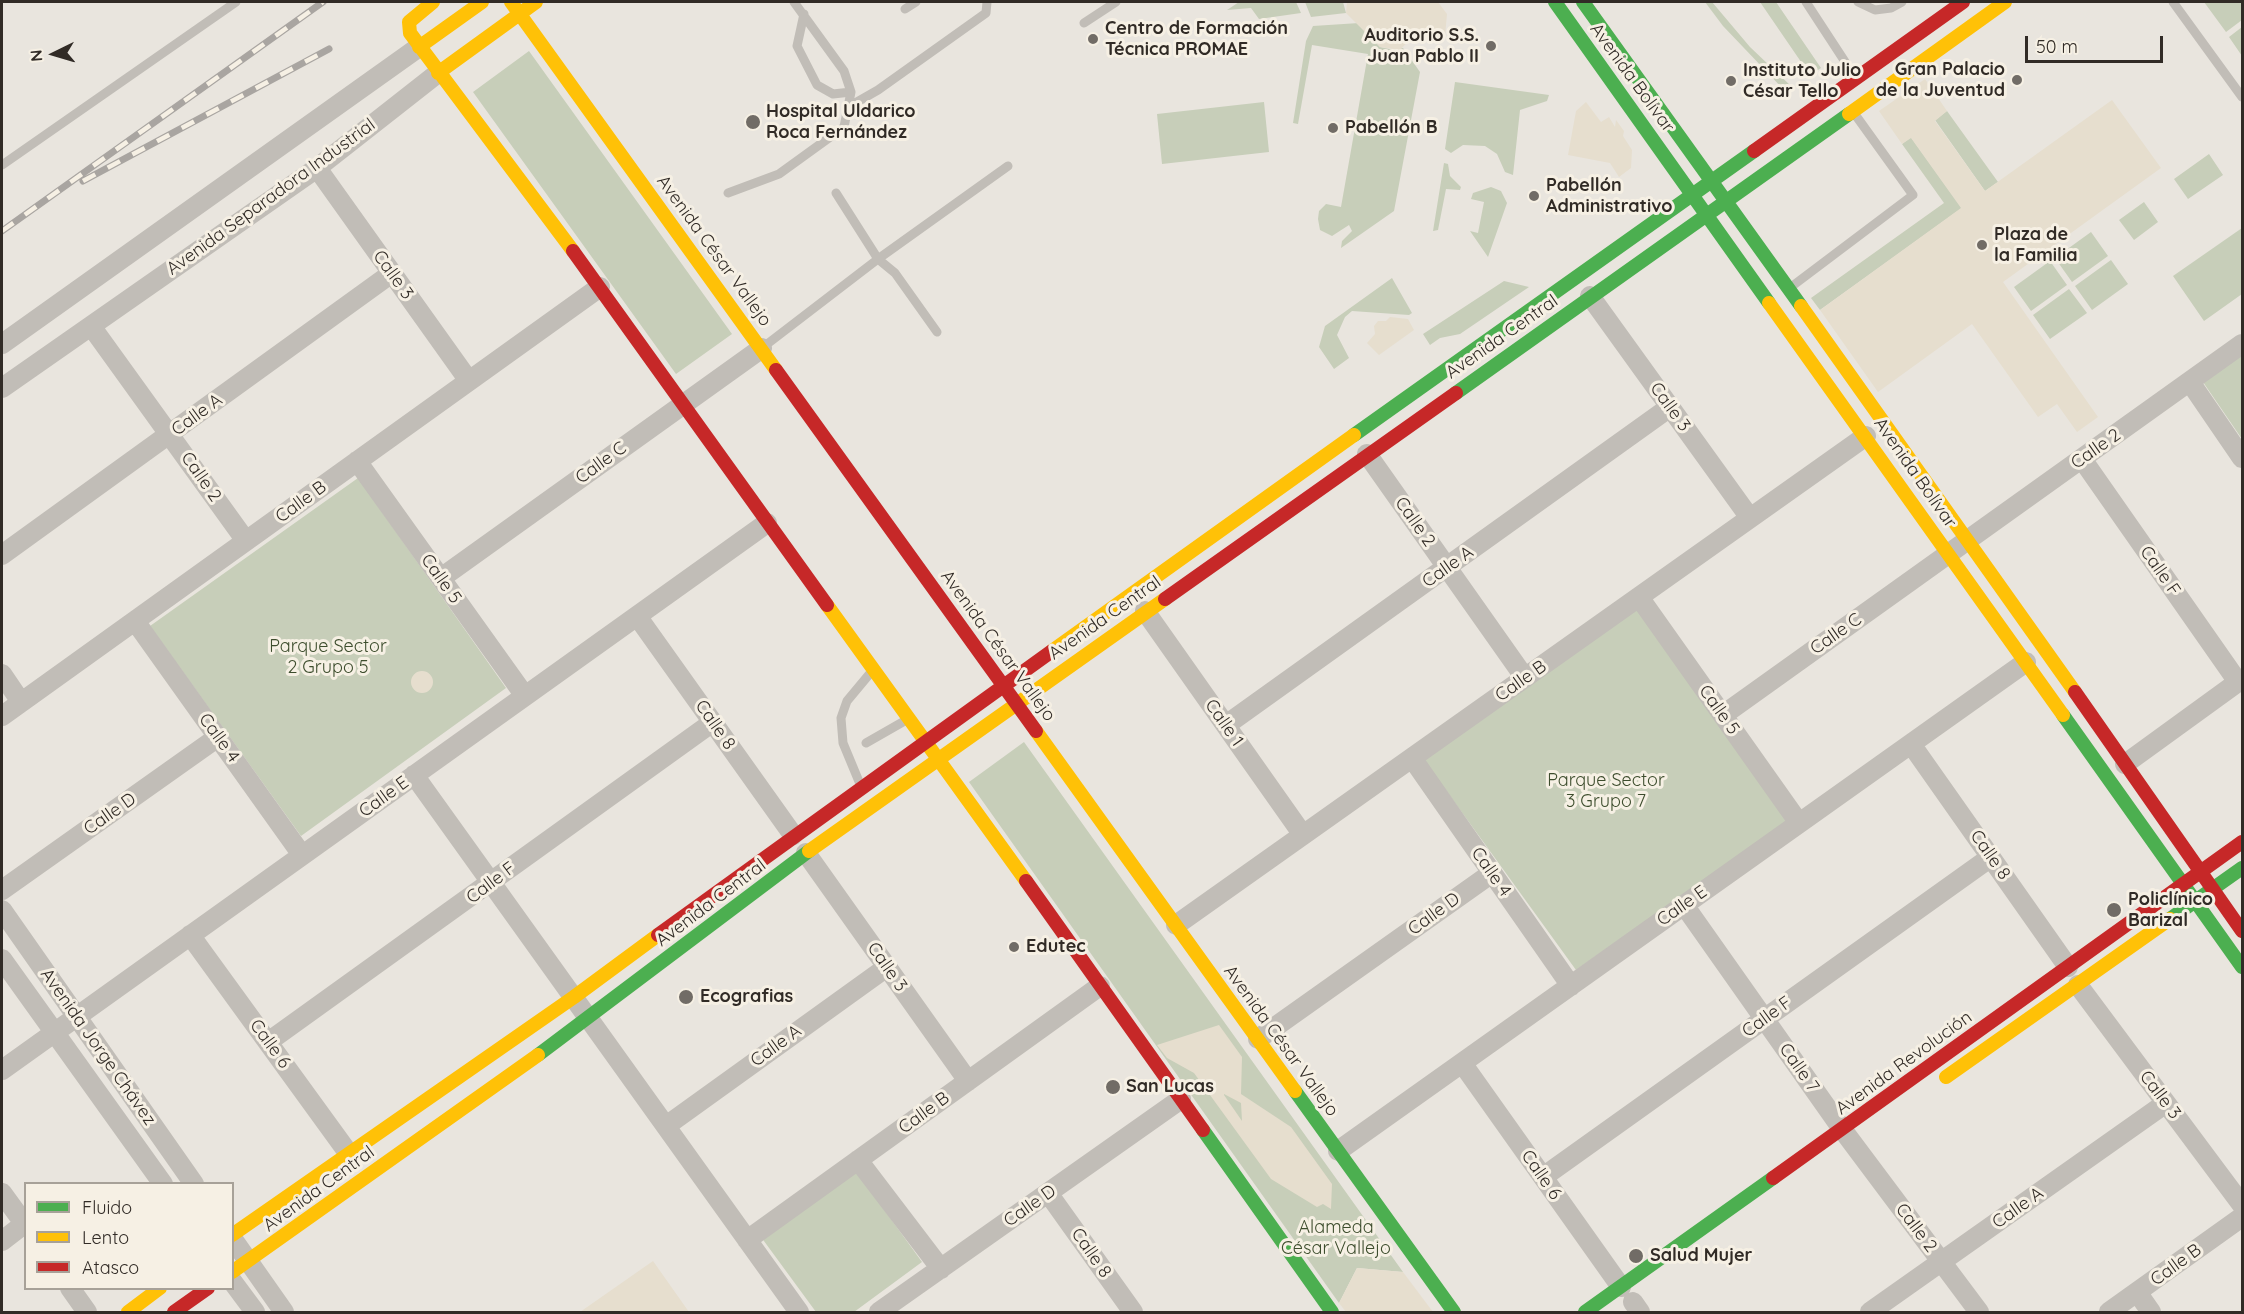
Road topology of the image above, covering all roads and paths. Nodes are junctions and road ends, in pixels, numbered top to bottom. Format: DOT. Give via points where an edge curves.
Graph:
graph roads {
  1 [pos="236,2"];
  2 [pos="433,2"];
  3 [pos="482,2"];
  4 [pos="511,2"];
  5 [pos="536,2"];
  6 [pos="794,2"];
  7 [pos="916,2"];
  8 [pos="987,2"];
  9 [pos="1116,2"];
  10 [pos="1555,2"];
  11 [pos="1583,2"];
  12 [pos="1806,2"];
  13 [pos="1858,2"];
  14 [pos="1902,2"];
  15 [pos="1963,2"];
  16 [pos="2005,2"];
  17 [pos="2173,2"];
  18 [pos="905,9"];
  19 [pos="520,14"];
  20 [pos="804,14"];
  21 [pos="1084,23"];
  22 [pos="1600,25"];
  23 [pos="1582,39"];
  24 [pos="419,47"];
  25 [pos="438,73"];
  26 [pos="1856,78"];
  27 [pos="850,92"];
  28 [pos="2242,97"];
  29 [pos="850,106"];
  30 [pos="1852,111"];
  31 [pos="2,165"];
  32 [pos="1008,166"];
  33 [pos="317,168"];
  34 [pos="1711,181"];
  35 [pos="836,192"];
  36 [pos="728,193"];
  37 [pos="1693,194"];
  38 [pos="1726,202"];
  39 [pos="1708,215"];
  40 [pos="878,259"];
  41 [pos="392,273"];
  42 [pos="600,287"];
  43 [pos="1789,288"];
  44 [pos="1590,296"];
  45 [pos="91,326"];
  46 [pos="937,332"];
  47 [pos="2,344"];
  48 [pos="2242,344"];
  49 [pos="762,348"];
  50 [pos="469,381"];
  51 [pos="2190,382"];
  52 [pos="2,388"];
  53 [pos="682,405"];
  54 [pos="1670,407"];
  55 [pos="171,435"];
  56 [pos="1866,436"];
  57 [pos="1367,454"];
  58 [pos="2242,458"];
  59 [pos="2082,459"];
  60 [pos="357,461"];
  61 [pos="1750,519"];
  62 [pos="767,523"];
  63 [pos="1969,539"];
  64 [pos="246,541"];
  65 [pos="1949,553"];
  66 [pos="2,555"];
  67 [pos="1447,567"];
  68 [pos="441,578"];
  69 [pos="1639,597"];
  70 [pos="1145,611"];
  71 [pos="637,616"];
  72 [pos="135,621"];
  73 [pos="2026,662"];
  74 [pos="874,669"];
  75 [pos="2,674"];
  76 [pos="1525,678"];
  77 [pos="2240,681"];
  78 [pos="1004,685"];
  79 [pos="525,696"];
  80 [pos="21,702"];
  81 [pos="1017,703"];
  82 [pos="1722,715"];
  83 [pos="2,717"];
  84 [pos="910,718"];
  85 [pos="713,722"];
  86 [pos="1226,725"];
  87 [pos="218,737"];
  88 [pos="926,740"];
  89 [pos="866,743"];
  90 [pos="1911,744"];
  91 [pos="939,758"];
  92 [pos="1412,758"];
  93 [pos="2125,764"];
  94 [pos="414,775"];
  95 [pos="861,786"];
  96 [pos="1799,823"];
  97 [pos="793,835"];
  98 [pos="1303,835"];
  99 [pos="2242,842"];
  100 [pos="806,853"];
  101 [pos="302,855"];
  102 [pos="1991,857"];
  103 [pos="2242,868"];
  104 [pos="2200,872"];
  105 [pos="1492,873"];
  106 [pos="491,882"];
  107 [pos="2183,885"];
  108 [pos="2,890"];
  109 [pos="2213,890"];
  110 [pos="2195,902"];
  111 [pos="1684,905"];
  112 [pos="2,910"];
  113 [pos="1176,925"];
  114 [pos="2242,931"];
  115 [pos="190,935"];
  116 [pos="2,959"];
  117 [pos="887,967"];
  118 [pos="2068,967"];
  119 [pos="2242,967"];
  120 [pos="2078,985"];
  121 [pos="1100,986"];
  122 [pos="1571,986"];
  123 [pos="574,997"];
  124 [pos="76,1017"];
  125 [pos="589,1018"];
  126 [pos="1764,1019"];
  127 [pos="54,1032"];
  128 [pos="1258,1039"];
  129 [pos="268,1042"];
  130 [pos="1462,1063"];
  131 [pos="2,1070"];
  132 [pos="968,1081"];
  133 [pos="1931,1088"];
  134 [pos="1181,1099"];
  135 [pos="2166,1102"];
  136 [pos="666,1126"];
  137 [pos="1850,1139"];
  138 [pos="1338,1151"];
  139 [pos="349,1154"];
  140 [pos="858,1160"];
  141 [pos="1543,1177"];
  142 [pos="162,1182"];
  143 [pos="193,1182"];
  144 [pos="2,1193"];
  145 [pos="1048,1193"];
  146 [pos="2242,1204"];
  147 [pos="2242,1217"];
  148 [pos="24,1224"];
  149 [pos="24,1226"];
  150 [pos="234,1236"];
  151 [pos="747,1240"];
  152 [pos="2,1241"];
  153 [pos="234,1244"];
  154 [pos="1941,1262"];
  155 [pos="240,1267"];
  156 [pos="941,1269"];
  157 [pos="234,1284"];
  158 [pos="71,1290"];
  159 [pos="157,1290"];
  160 [pos="205,1290"];
  161 [pos="2137,1292"];
  162 [pos="1631,1302"];
  163 [pos="1126,1310"];
  164 [pos="87,1312"];
  165 [pos="128,1312"];
  166 [pos="174,1312"];
  167 [pos="255,1312"];
  168 [pos="284,1312"];
  169 [pos="799,1312"];
  170 [pos="879,1312"];
  171 [pos="1332,1312"];
  172 [pos="1454,1312"];
  173 [pos="1586,1312"];
  174 [pos="1870,1312"];
  175 [pos="1979,1312"];
  176 [pos="2109,1312"];
  177 [pos="2151,1312"];
  1 -- 31 [label="lane"];
  2 -- 24 [label="street" via="409,22 410,33"];
  3 -- 24 [label="street, Avenida Separadora Industrial"];
  4 -- 19 [label="street, Avenida César Vallejo"];
  5 -- 19 [label="street, Avenida Separadora Industrial"];
  6 -- 20 [label="lane"];
  7 -- 18 [label="lane"];
  8 -- 29 [label="lane" via="986,13"];
  9 -- 21 [label="lane"];
  10 -- 23 [label="street, Avenida Bolívar"];
  11 -- 22 [label="street, Avenida Bolívar"];
  12 -- 26 [label="lane"];
  13 -- 14 [label="lane" via="1875,10"];
  15 -- 26 [label="street, Avenida Central"];
  16 -- 30 [label="street, Avenida Central"];
  17 -- 28 [label="lane"];
  19 -- 25 [label="street, Avenida Separadora Industrial"];
  19 -- 49 [label="street, Avenida César Vallejo"];
  20 -- 27 [label="lane" via="844,71"];
  20 -- 27 [label="lane" via="796,46 817,85 833,94"];
  22 -- 23 [label="street"];
  22 -- 34 [label="street, Avenida Bolívar"];
  23 -- 37 [label="street, Avenida Bolívar"];
  24 -- 25 [label="street"];
  24 -- 47 [label="street, Avenida Separadora Industrial"];
  25 -- 33 [label="street, Avenida Separadora Industrial"];
  25 -- 42 [label="street"];
  26 -- 34 [label="street, Avenida Central"];
  27 -- 29 [label="lane"];
  29 -- 36 [label="lane" via="844,127 779,174"];
  30 -- 38 [label="street, Avenida Central"];
  30 -- 43 [label="lane" via="1913,195"];
  32 -- 40 [label="lane"];
  33 -- 41 [label="street, Calle 3"];
  33 -- 45 [label="street, Avenida Separadora Industrial"];
  34 -- 37 [label="street, Avenida Central"];
  34 -- 38 [label="street, Avenida Bolívar"];
  35 -- 40 [label="lane"];
  37 -- 39 [label="street, Avenida Bolívar"];
  37 -- 78 [label="street, Avenida Central"];
  38 -- 39 [label="street, Avenida Central"];
  38 -- 43 [label="street, Avenida Bolívar"];
  39 -- 44 [label="street, Avenida Central"];
  39 -- 56 [label="street, Avenida Bolívar"];
  40 -- 46 [label="lane" via="895,273"];
  40 -- 49 [label="lane"];
  41 -- 50 [label="street, Calle 3"];
  41 -- 55 [label="street, Calle A"];
  42 -- 50 [label="street, Calle B"];
  42 -- 53 [label="street"];
  43 -- 63 [label="street, Avenida Bolívar"];
  44 -- 54 [label="street, Calle 3"];
  44 -- 57 [label="street, Avenida Central"];
  45 -- 52 [label="street, Avenida Separadora Industrial"];
  45 -- 55 [label="street, Calle 2"];
  48 -- 51 [label="street, Calle 2"];
  49 -- 53 [label="street, Calle C"];
  49 -- 78 [label="street, Avenida César Vallejo"];
  50 -- 60 [label="street, Calle B"];
  51 -- 58 [label="street"];
  51 -- 59 [label="street, Calle 2"];
  53 -- 62 [label="street"];
  53 -- 68 [label="street, Calle C"];
  54 -- 61 [label="street, Calle 3"];
  54 -- 67 [label="street, Calle A"];
  55 -- 64 [label="street, Calle 2"];
  55 -- 66 [label="street, Calle A"];
  56 -- 61 [label="street, Calle B"];
  56 -- 65 [label="street, Avenida Bolívar"];
  57 -- 67 [label="street, Calle 2"];
  57 -- 70 [label="street, Avenida Central"];
  59 -- 63 [label="street, Calle 2"];
  59 -- 77 [label="street, Calle F"];
  60 -- 64 [label="street, Calle B"];
  60 -- 68 [label="street, Calle 5"];
  61 -- 69 [label="street, Calle B"];
  62 -- 71 [label="street, Calle E"];
  62 -- 74 [label="street"];
  63 -- 65 [label="street, Calle 2"];
  63 -- 93 [label="street, Avenida Bolívar"];
  64 -- 72 [label="street, Calle B"];
  65 -- 73 [label="street, Avenida Bolívar"];
  65 -- 82 [label="street, Calle C"];
  67 -- 76 [label="street, Calle 2"];
  67 -- 86 [label="street, Calle A"];
  68 -- 79 [label="street, Calle 5"];
  69 -- 76 [label="street, Calle B"];
  69 -- 82 [label="street, Calle 5"];
  70 -- 81 [label="street, Avenida Central"];
  70 -- 86 [label="street, Calle 1"];
  71 -- 79 [label="street, Calle E"];
  71 -- 85 [label="street, Calle 8"];
  72 -- 80 [label="street, Calle B"];
  72 -- 87 [label="street, Calle 4"];
  73 -- 90 [label="street, Calle E"];
  73 -- 107 [label="street, Avenida Bolívar"];
  74 -- 84 [label="street"];
  74 -- 95 [label="lane" via="847,701 841,730"];
  75 -- 80 [label="street"];
  76 -- 92 [label="street, Calle B"];
  77 -- 93 [label="street"];
  78 -- 81 [label="street, Avenida César Vallejo"];
  78 -- 88 [label="street, Avenida Central"];
  79 -- 94 [label="street, Calle E"];
  80 -- 83 [label="street, Calle B"];
  81 -- 91 [label="street, Avenida Central"];
  81 -- 113 [label="street, Avenida César Vallejo"];
  82 -- 96 [label="street, Calle 5"];
  84 -- 88 [label="street"];
  84 -- 89 [label="lane"];
  85 -- 97 [label="street, Calle 8"];
  85 -- 106 [label="street, Calle F"];
  86 -- 98 [label="street, Calle 1"];
  87 -- 101 [label="street, Calle 4"];
  87 -- 108 [label="street, Calle D"];
  88 -- 91 [label="street"];
  88 -- 95 [label="street, Avenida Central"];
  90 -- 96 [label="street, Calle E"];
  90 -- 102 [label="street, Calle 8"];
  91 -- 100 [label="street, Avenida Central"];
  91 -- 121 [label="street"];
  92 -- 98 [label="street, Calle B"];
  92 -- 105 [label="street, Calle 4"];
  93 -- 104 [label="street, Avenida Bolívar"];
  94 -- 101 [label="street, Calle E"];
  94 -- 106 [label="street"];
  95 -- 97 [label="street, Avenida Central"];
  96 -- 111 [label="street, Calle E"];
  97 -- 123 [label="street, Avenida Central"];
  98 -- 113 [label="street, Calle B"];
  99 -- 104 [label="street, Avenida Revolución"];
  100 -- 117 [label="street, Calle 3"];
  100 -- 125 [label="street, Avenida Central"];
  101 -- 115 [label="street, Calle E"];
  102 -- 118 [label="street, Calle 8"];
  102 -- 126 [label="street, Calle F"];
  103 -- 109 [label="street, Avenida Revolución"];
  104 -- 107 [label="street, Avenida Revolución"];
  104 -- 109 [label="street, Avenida Bolívar"];
  105 -- 122 [label="street, Calle 4"];
  105 -- 128 [label="street, Calle D"];
  106 -- 123 [label="street"];
  106 -- 129 [label="street, Calle F"];
  107 -- 110 [label="street, Avenida Bolívar"];
  107 -- 118 [label="street, Avenida Revolución"];
  109 -- 110 [label="street, Avenida Revolución"];
  109 -- 114 [label="street, Avenida Bolívar"];
  110 -- 119 [label="street, Avenida Bolívar"];
  110 -- 120 [label="street, Avenida Revolución"];
  111 -- 122 [label="street, Calle E"];
  111 -- 126 [label="street, Calle 7"];
  112 -- 124 [label="street, Avenida Jorge Chávez"];
  113 -- 128 [label="street, Avenida César Vallejo"];
  115 -- 124 [label="street, Calle E"];
  115 -- 129 [label="street, Calle 6"];
  116 -- 127 [label="street, Avenida Jorge Chávez"];
  117 -- 132 [label="street, Calle 3"];
  117 -- 136 [label="street, Calle A"];
  118 -- 137 [label="street, Avenida Revolución"];
  120 -- 133 [label="street, Avenida Revolución"];
  120 -- 135 [label="street, Calle 3"];
  121 -- 132 [label="street, Calle B"];
  121 -- 134 [label="street"];
  122 -- 130 [label="street, Calle E"];
  123 -- 125 [label="street"];
  123 -- 139 [label="street, Avenida Central"];
  124 -- 127 [label="street, Calle E"];
  124 -- 143 [label="street, Avenida Jorge Chávez"];
  125 -- 136 [label="street"];
  125 -- 155 [label="street, Avenida Central"];
  126 -- 137 [label="street, Calle 7"];
  126 -- 141 [label="street, Calle F"];
  127 -- 131 [label="street, Calle E"];
  127 -- 142 [label="street, Avenida Jorge Chávez"];
  128 -- 138 [label="street, Avenida César Vallejo"];
  129 -- 139 [label="street, Calle 6"];
  130 -- 138 [label="street, Calle E"];
  130 -- 141 [label="street, Calle 6"];
  132 -- 140 [label="street, Calle B"];
  134 -- 145 [label="street, Calle D"];
  134 -- 171 [label="street"];
  135 -- 146 [label="street, Calle 3"];
  135 -- 154 [label="street, Calle A"];
  136 -- 151 [label="street"];
  137 -- 154 [label="street, Calle 2"];
  137 -- 162 [label="street, Avenida Revolución"];
  138 -- 172 [label="street, Avenida César Vallejo"];
  139 -- 150 [label="street, Avenida Central"];
  140 -- 151 [label="street, Calle B"];
  140 -- 156 [label="street"];
  141 -- 162 [label="street, Calle 6"];
  144 -- 148 [label="street"];
  145 -- 156 [label="street, Calle D"];
  145 -- 163 [label="street, Calle 8"];
  147 -- 161 [label="street, Calle B"];
  149 -- 152 [label="street"];
  151 -- 169 [label="street"];
  153 -- 155 [label="street"];
  154 -- 174 [label="street, Calle A"];
  154 -- 175 [label="street, Calle 2"];
  155 -- 168 [label="street"];
  156 -- 170 [label="street, Calle D"];
  157 -- 167 [label="street"];
  158 -- 164 [label="street"];
  159 -- 165 [label="street"];
  160 -- 166 [label="street"];
  161 -- 176 [label="street, Calle B"];
  161 -- 177 [label="street"];
  162 -- 173 [label="street, Avenida Revolución"];
}
